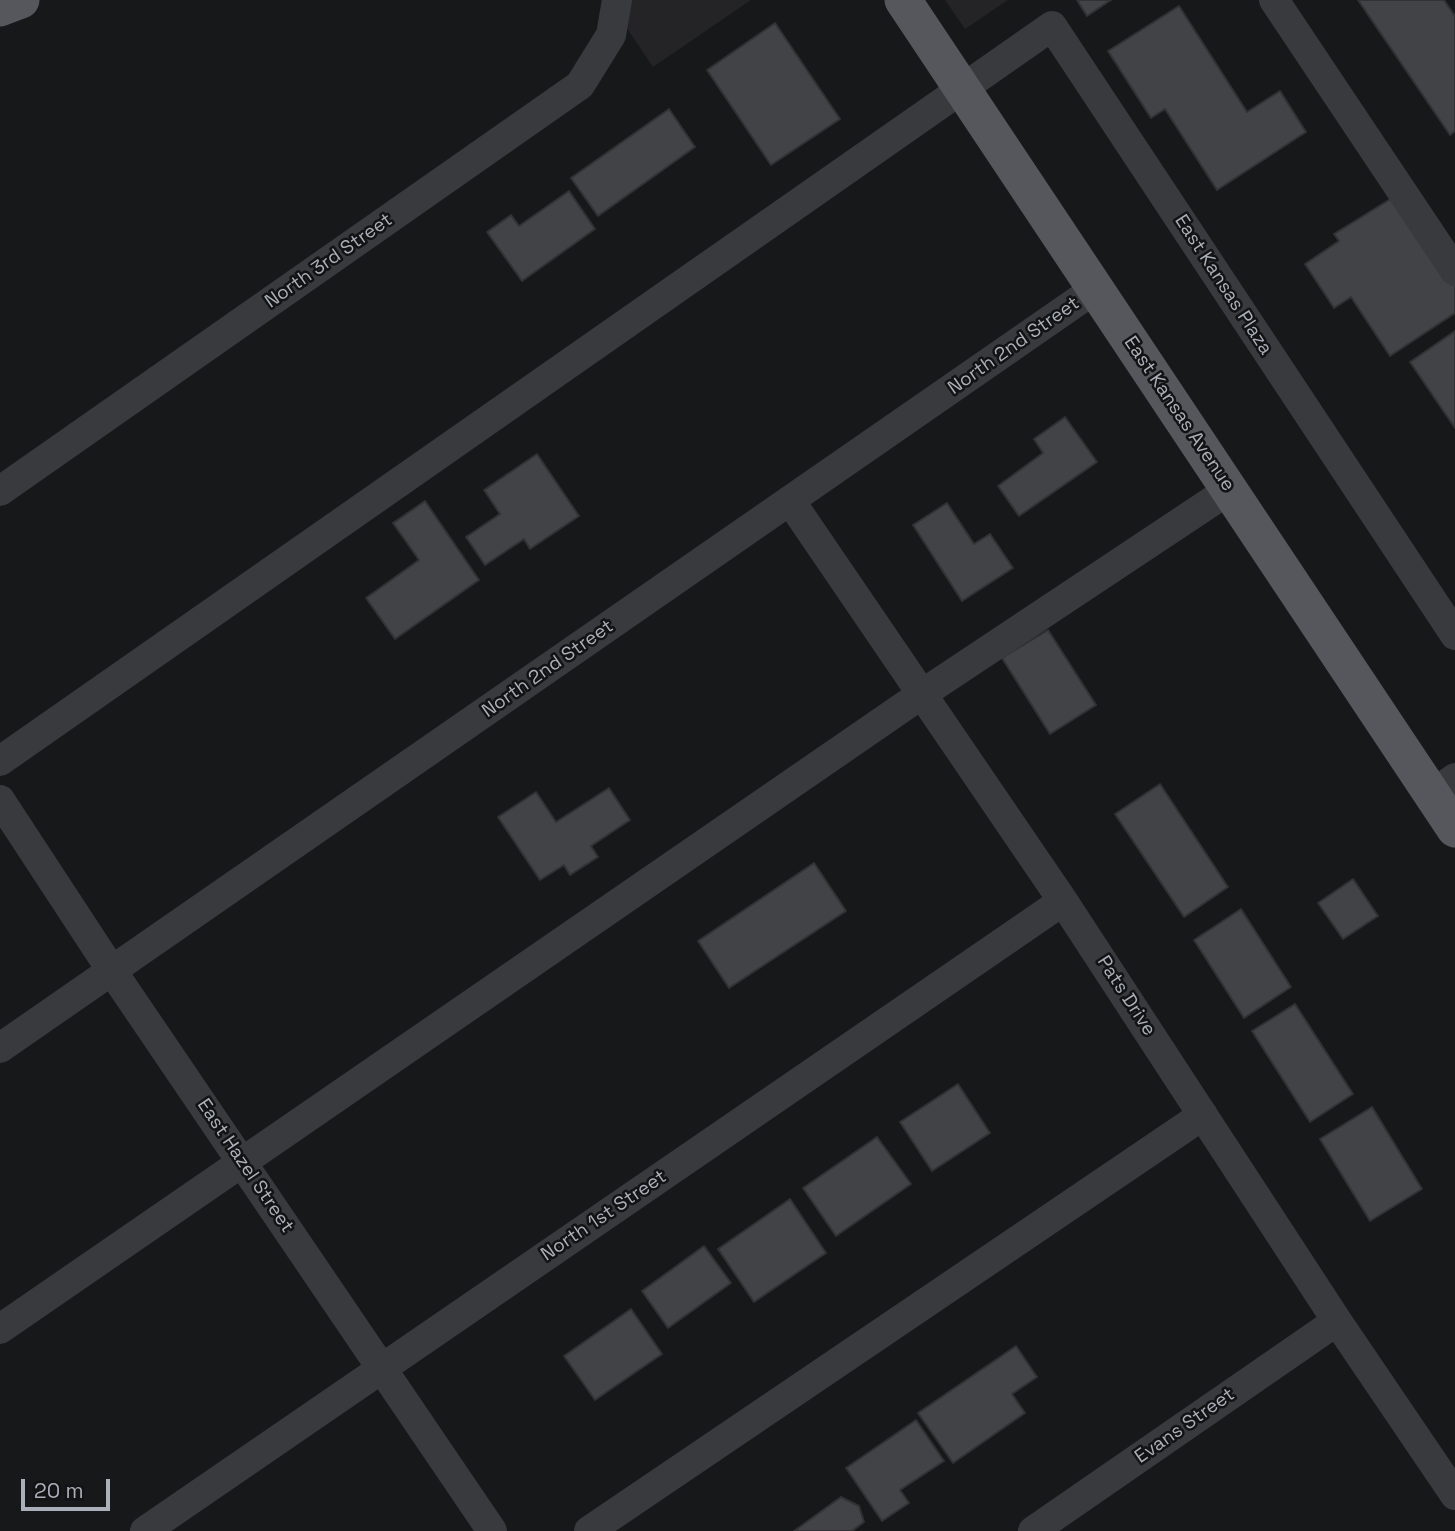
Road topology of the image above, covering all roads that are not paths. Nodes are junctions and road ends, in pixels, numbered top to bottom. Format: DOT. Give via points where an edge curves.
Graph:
graph roads {
  1 [pos="20,0"];
  2 [pos="617,0"];
  3 [pos="903,0"];
  4 [pos="1274,0"];
  5 [pos="0,8"];
  6 [pos="962,89"];
  7 [pos="1455,271"];
  8 [pos="1096,289"];
  9 [pos="1229,490"];
  10 [pos="0,491"];
  11 [pos="791,502"];
  12 [pos="1455,635"];
  13 [pos="922,694"];
  14 [pos="0,761"];
  15 [pos="1443,786"];
  16 [pos="0,800"];
  17 [pos="1455,829"];
  18 [pos="1063,901"];
  19 [pos="112,971"];
  20 [pos="0,1048"];
  21 [pos="1203,1115"];
  22 [pos="242,1163"];
  23 [pos="1337,1321"];
  24 [pos="0,1329"];
  25 [pos="382,1369"];
  26 [pos="1455,1495"];
  27 [pos="145,1531"];
  28 [pos="492,1531"];
  29 [pos="589,1531"];
  30 [pos="1033,1531"];
  1 -- 5 [label="main road"];
  2 -- 10 [label="street, North 3rd Street" via="611,35 580,85"];
  3 -- 6 [label="main road, East Kansas Avenue"];
  4 -- 7 [label="street"];
  6 -- 8 [label="main road, East Kansas Avenue"];
  6 -- 12 [label="street, East Kansas Plaza" via="1052,26"];
  6 -- 14 [label="street"];
  8 -- 9 [label="main road, East Kansas Avenue"];
  8 -- 11 [label="street, North 2nd Street"];
  9 -- 13 [label="street"];
  9 -- 15 [label="main road, East Kansas Avenue"];
  11 -- 13 [label="street, Pats Drive"];
  11 -- 19 [label="street, North 2nd Street"];
  13 -- 18 [label="street, Pats Drive"];
  13 -- 22 [label="street"];
  15 -- 17 [label="main road, East Kansas Avenue"];
  16 -- 19 [label="street, East Hazel Street"];
  18 -- 21 [label="street, Pats Drive"];
  18 -- 25 [label="street, North 1st Street"];
  19 -- 20 [label="street, North 2nd Street"];
  19 -- 22 [label="street, East Hazel Street"];
  21 -- 23 [label="street, Pats Drive"];
  21 -- 29 [label="street"];
  22 -- 24 [label="street"];
  22 -- 25 [label="street, East Hazel Street"];
  23 -- 26 [label="street, Pats Drive"];
  23 -- 30 [label="street, Evans Street"];
  25 -- 27 [label="street, North 1st Street"];
  25 -- 28 [label="street, East Hazel Street"];
}
